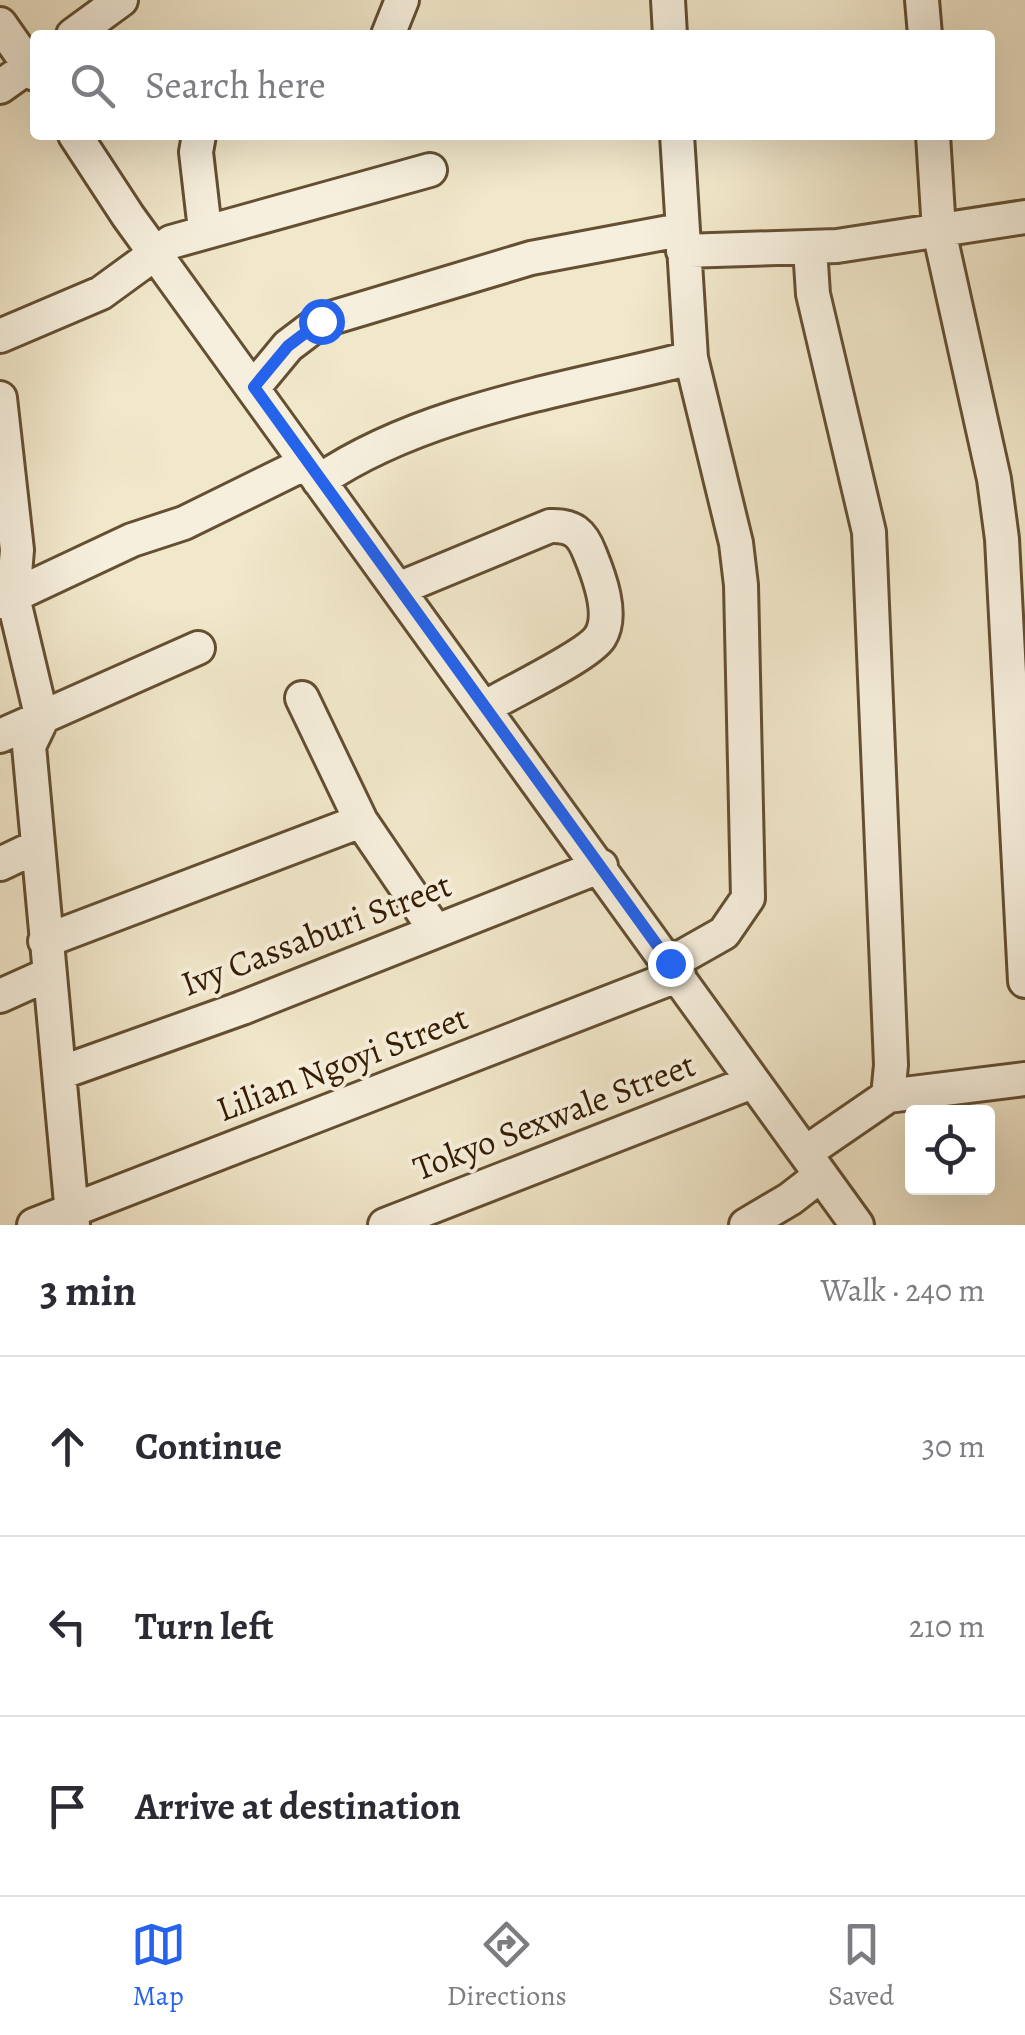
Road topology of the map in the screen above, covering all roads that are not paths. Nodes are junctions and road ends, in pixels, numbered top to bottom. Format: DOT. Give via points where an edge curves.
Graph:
graph roads {
  1 [pos="121,0"];
  2 [pos="402,0"];
  3 [pos="668,0"];
  4 [pos="922,0"];
  5 [pos="0,24"];
  6 [pos="80,30"];
  7 [pos="390,30"];
  8 [pos="670,30"];
  9 [pos="925,30"];
  10 [pos="30,63"];
  11 [pos="30,69"];
  12 [pos="0,87"];
  13 [pos="78,140"];
  14 [pos="198,140"];
  15 [pos="676,140"];
  16 [pos="933,140"];
  17 [pos="430,170"];
  18 [pos="1025,217"];
  19 [pos="204,230"];
  20 [pos="939,231"];
  21 [pos="682,241"];
  22 [pos="810,248"];
  23 [pos="156,252"];
  24 [pos="0,336"];
  25 [pos="690,358"];
  26 [pos="254,387"];
  27 [pos="0,398"];
  28 [pos="4,470"];
  29 [pos="313,472"];
  30 [pos="398,589"];
  31 [pos="7,600"];
  32 [pos="198,648"];
  33 [pos="302,698"];
  34 [pos="486,707"];
  35 [pos="42,719"];
  36 [pos="0,736"];
  37 [pos="361,821"];
  38 [pos="38,846"];
  39 [pos="0,864"];
  40 [pos="601,866"];
  41 [pos="435,930"];
  42 [pos="46,942"];
  43 [pos="674,969"];
  44 [pos="49,974"];
  45 [pos="1025,981"];
  46 [pos="0,996"];
  47 [pos="60,1073"];
  48 [pos="1025,1080"];
  49 [pos="752,1082"];
  50 [pos="888,1096"];
  51 [pos="813,1164"];
  52 [pos="72,1218"];
  53 [pos="34,1225"];
  54 [pos="385,1225"];
  55 [pos="746,1225"];
  56 [pos="858,1225"];
  1 -- 6 [label="street"];
  2 -- 7 [label="street"];
  3 -- 8 [label="street"];
  4 -- 9 [label="street"];
  5 -- 10 [label="street"];
  11 -- 12 [label="street"];
  13 -- 23 [label="street"];
  14 -- 19 [label="street"];
  15 -- 21 [label="street, Lilian Ngoyi Street"];
  16 -- 20 [label="street"];
  17 -- 19 [label="street"];
  18 -- 20 [label="street"];
  19 -- 23 [label="street"];
  20 -- 22 [label="street"];
  20 -- 45 [label="street" via="1002,540"];
  21 -- 22 [label="street"];
  21 -- 25 [label="street, Lilian Ngoyi Street"];
  21 -- 26 [label="street" via="548,254 321,321 288,346"];
  22 -- 50 [label="street" via="813,294 870,532"];
  23 -- 24 [label="street" via="67,311"];
  23 -- 26 [label="street"];
  25 -- 29 [label="street" via="524,400"];
  25 -- 43 [label="street, Lilian Ngoyi Street" via="736,543 748,898 724,932"];
  26 -- 29 [label="street"];
  27 -- 28 [label="street"];
  28 -- 31 [label="street" via="17,550"];
  29 -- 30 [label="street"];
  29 -- 31 [label="street"];
  30 -- 34 [label="street"];
  30 -- 34 [label="street" via="550,526 566,525 580,534 599,580 606,617 602,636"];
  31 -- 35 [label="street"];
  32 -- 35 [label="street"];
  33 -- 37 [label="street"];
  34 -- 40 [label="street"];
  35 -- 36 [label="street"];
  35 -- 38 [label="street" via="28,746"];
  37 -- 41 [label="street"];
  37 -- 42 [label="street"];
  38 -- 39 [label="street"];
  38 -- 42 [label="street"];
  40 -- 41 [label="street, Ivy Cassaburi Street"];
  40 -- 43 [label="street"];
  41 -- 47 [label="street, Ivy Cassaburi Street"];
  42 -- 44 [label="street"];
  43 -- 49 [label="street"];
  43 -- 52 [label="street, Lilian Ngoyi Street"];
  44 -- 46 [label="street"];
  44 -- 47 [label="street"];
  47 -- 52 [label="street"];
  48 -- 50 [label="street"];
  49 -- 51 [label="street"];
  49 -- 54 [label="street, Tokyo Sexwale Street"];
  50 -- 51 [label="street"];
  51 -- 55 [label="street"];
  51 -- 56 [label="street"];
  52 -- 53 [label="street, Lilian Ngoyi Street"];
}
